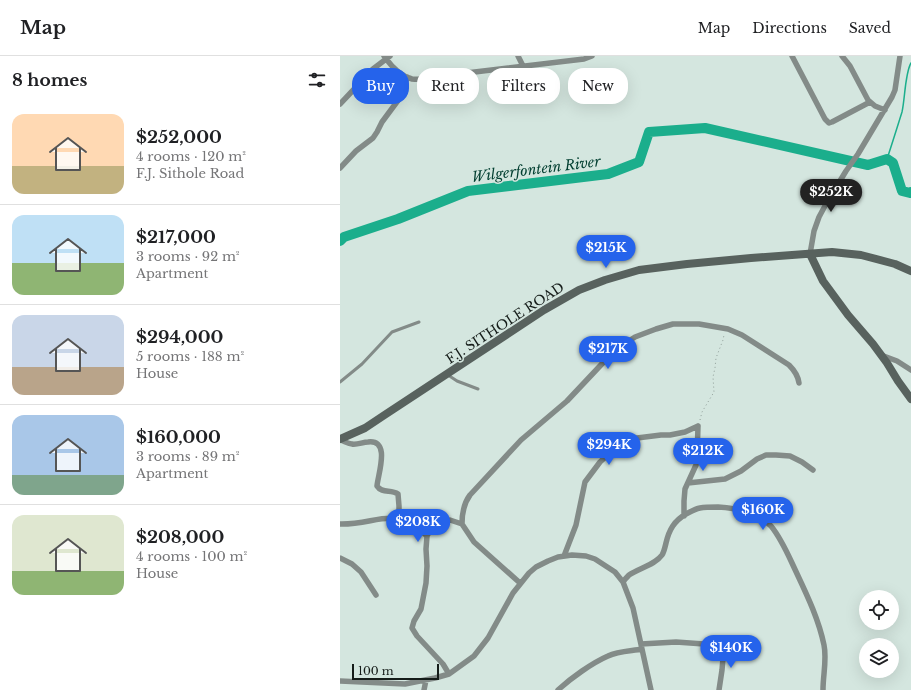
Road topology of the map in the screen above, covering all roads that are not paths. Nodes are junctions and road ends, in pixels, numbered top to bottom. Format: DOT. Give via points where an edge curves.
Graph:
graph roads {
  1 [pos="518,56"];
  2 [pos="592,56"];
  3 [pos="792,56"];
  4 [pos="842,56"];
  5 [pos="900,56"];
  6 [pos="387,57"];
  7 [pos="563,58"];
  8 [pos="523,66"];
  9 [pos="394,68"];
  10 [pos="409,78"];
  11 [pos="870,102"];
  12 [pos="340,104"];
  13 [pos="395,104"];
  14 [pos="885,110"];
  15 [pos="340,168"];
  16 [pos="810,254"];
  17 [pos="911,271"];
  18 [pos="419,322"];
  19 [pos="881,355"];
  20 [pos="911,370"];
  21 [pos="446,374"];
  22 [pos="340,382"];
  23 [pos="799,383"];
  24 [pos="478,389"];
  25 [pos="911,399"];
  26 [pos="340,439"];
  27 [pos="813,470"];
  28 [pos="688,483"];
  29 [pos="684,516"];
  30 [pos="399,519"];
  31 [pos="340,524"];
  32 [pos="462,524"];
  33 [pos="427,536"];
  34 [pos="564,556"];
  35 [pos="340,558"];
  36 [pos="623,582"];
  37 [pos="520,583"];
  38 [pos="376,595"];
  39 [pos="724,646"];
  40 [pos="642,647"];
  41 [pos="746,647"];
  42 [pos="449,674"];
  43 [pos="426,680"];
  44 [pos="340,681"];
  45 [pos="424,690"];
  46 [pos="558,690"];
  47 [pos="651,690"];
  48 [pos="719,690"];
  49 [pos="823,690"];
  1 -- 8 [label="street"];
  2 -- 7 [label="street" via="584,59"];
  3 -- 11 [label="street" via="825,119 829,122"];
  4 -- 11 [label="street"];
  5 -- 14 [label="street" via="895,90"];
  6 -- 9 [label="street"];
  6 -- 12 [label="street"];
  7 -- 8 [label="street"];
  8 -- 10 [label="street" via="425,79"];
  11 -- 14 [label="street"];
  13 -- 15 [label="street" via="373,138"];
  14 -- 16 [label="street" via="819,217"];
  16 -- 17 [label="street, F.J. SITHOLE ROAD" via="832,252 861,255"];
  16 -- 19 [label="street" via="823,281"];
  16 -- 21 [label="street, F.J. SITHOLE ROAD" via="639,270 605,280 579,290 544,310"];
  18 -- 22 [label="lane" via="392,332 362,364"];
  19 -- 20 [label="street" via="898,361"];
  19 -- 25 [label="street"];
  21 -- 24 [label="lane"];
  21 -- 26 [label="street, F.J. SITHOLE ROAD" via="371,424"];
  23 -- 32 [label="street" via="798,377 789,365 728,329 700,324 674,324 635,336 615,350 567,401 522,440 470,495"];
  26 -- 30 [label="street" via="352,444 375,442 381,448 377,486 382,491 398,494"];
  27 -- 28 [label="street" via="790,456 766,455 725,479"];
  28 -- 29 [label="street"];
  28 -- 34 [label="street" via="698,458 698,426 685,432 623,441 600,462 585,482 576,525"];
  29 -- 36 [label="street" via="670,528 663,554 628,576"];
  29 -- 49 [label="street" via="708,507 743,510 762,518 776,532 806,593 821,634 825,654"];
  30 -- 31 [label="street" via="373,519 356,524"];
  30 -- 33 [label="street" via="414,525"];
  32 -- 33 [label="street" via="450,520 438,524"];
  32 -- 37 [label="street" via="474,542"];
  33 -- 42 [label="street" via="426,583 421,609 412,628"];
  34 -- 36 [label="street" via="586,556 595,559 615,572"];
  34 -- 37 [label="street" via="536,567"];
  35 -- 38 [label="street" via="361,572"];
  36 -- 40 [label="street" via="633,608"];
  37 -- 42 [label="street" via="488,638 474,656"];
  39 -- 40 [label="street" via="676,642"];
  39 -- 41 [label="street"];
  39 -- 48 [label="street"];
  40 -- 46 [label="street" via="608,655"];
  40 -- 47 [label="street"];
  42 -- 43 [label="street"];
  43 -- 44 [label="street" via="405,684"];
  43 -- 45 [label="street"];
}
